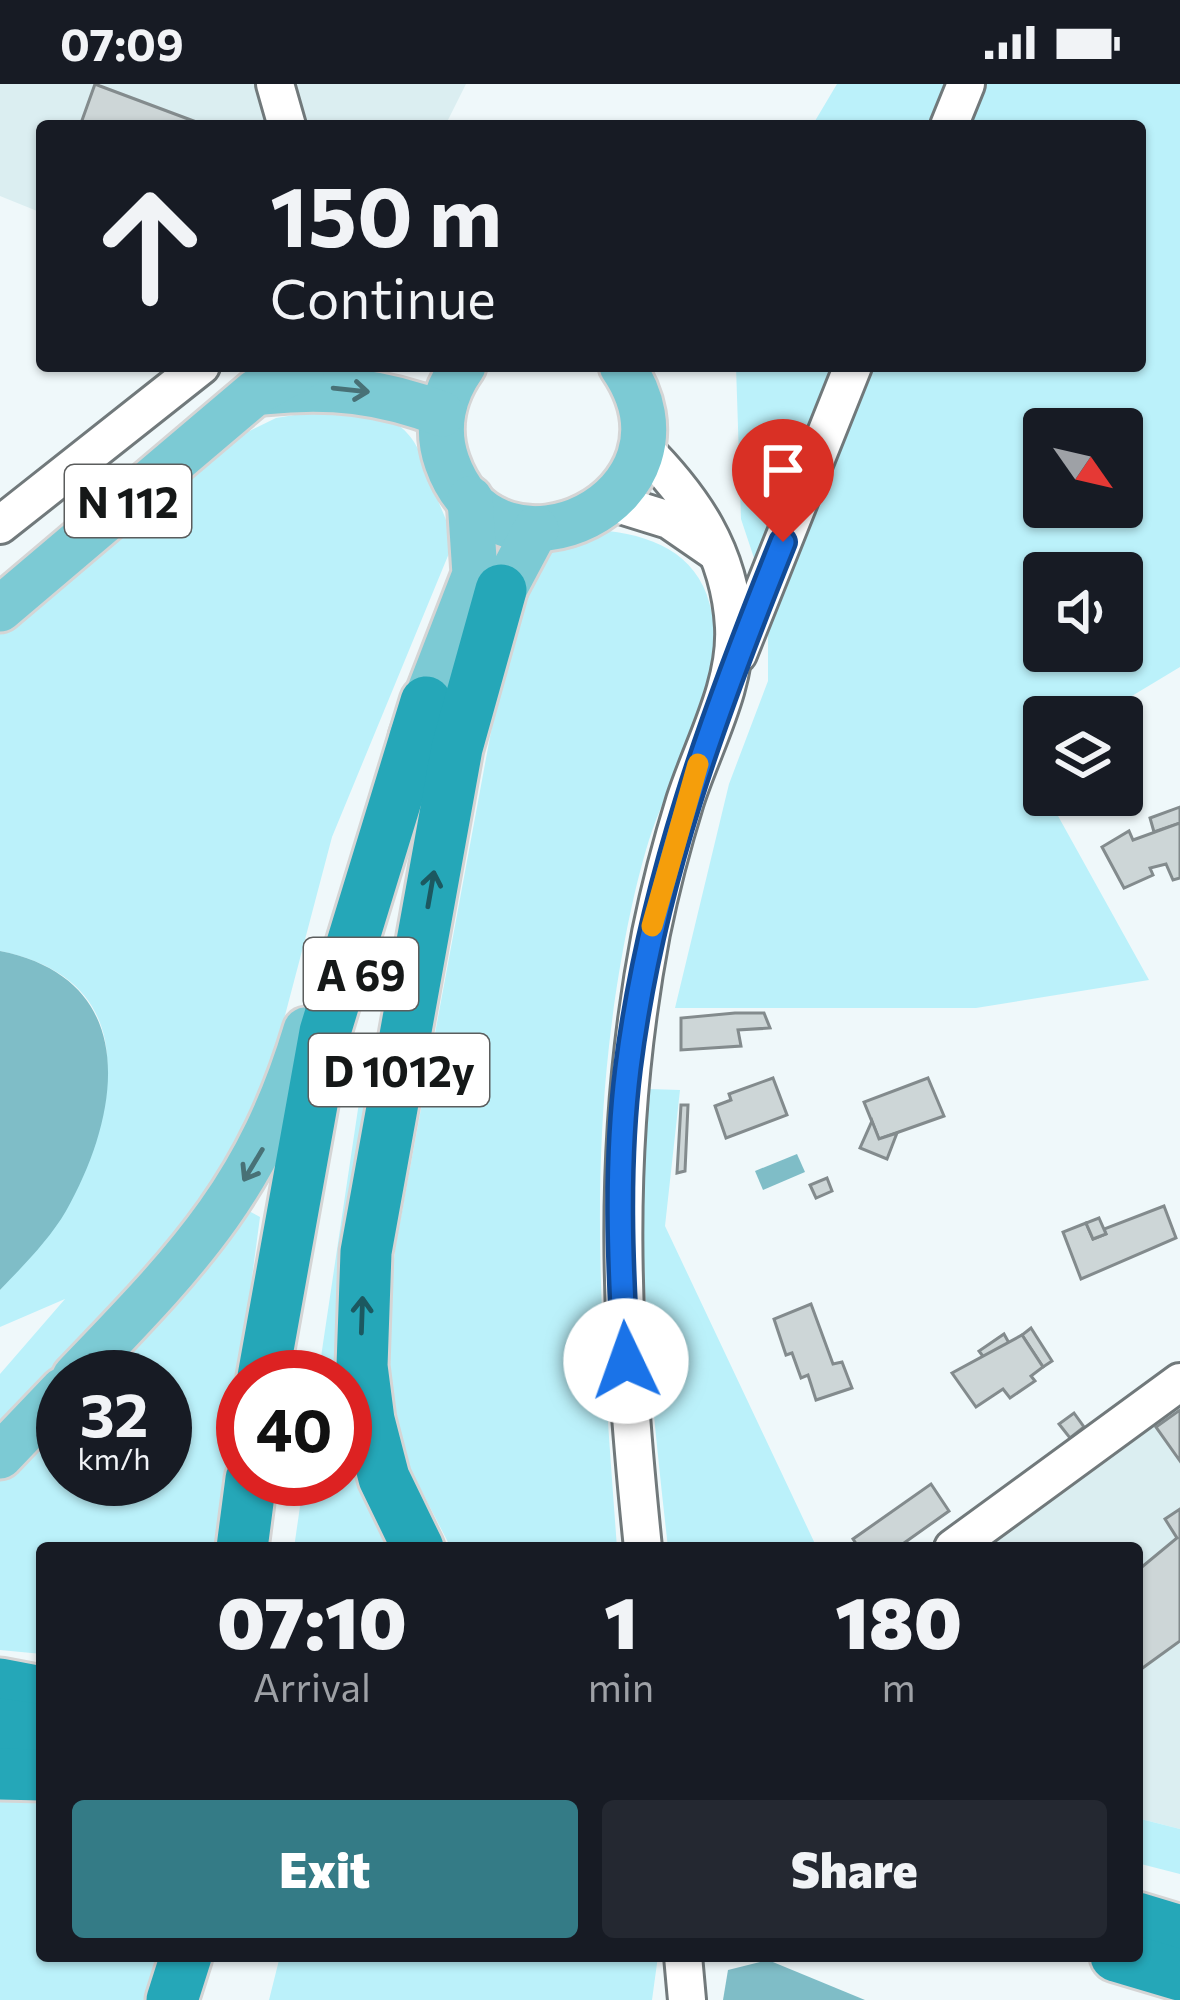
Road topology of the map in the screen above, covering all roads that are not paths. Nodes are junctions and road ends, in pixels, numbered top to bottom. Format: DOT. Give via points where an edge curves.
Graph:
graph roads {
  1 [pos="275,84"];
  2 [pos="966,84"];
  3 [pos="285,120"];
  4 [pos="951,120"];
  5 [pos="193,372"];
  6 [pos="293,372"];
  7 [pos="460,372"];
  8 [pos="630,372"];
  9 [pos="852,372"];
  10 [pos="256,392"];
  11 [pos="442,414"];
  12 [pos="641,446"];
  13 [pos="470,499"];
  14 [pos="611,502"];
  15 [pos="0,525"];
  16 [pos="536,529"];
  17 [pos="717,554"];
  18 [pos="501,590"];
  19 [pos="0,609"];
  20 [pos="730,674"];
  21 [pos="426,702"];
  22 [pos="101,1350"];
  23 [pos="268,1350"];
  24 [pos="293,1350"];
  25 [pos="1180,1382"];
  26 [pos="36,1418"];
  27 [pos="0,1456"];
  28 [pos="247,1506"];
  29 [pos="270,1506"];
  30 [pos="243,1542"];
  31 [pos="266,1542"];
  32 [pos="415,1542"];
  33 [pos="643,1542"];
  34 [pos="961,1542"];
  35 [pos="0,1684"];
  36 [pos="36,1691"];
  37 [pos="0,1724"];
  38 [pos="36,1729"];
  39 [pos="0,1774"];
  40 [pos="36,1775"];
  41 [pos="1143,1920"];
  42 [pos="1180,1931"];
  43 [pos="184,1962"];
  44 [pos="208,1962"];
  45 [pos="684,1962"];
  46 [pos="1136,1962"];
  47 [pos="1180,1975"];
  48 [pos="172,2000"];
  49 [pos="200,2000"];
  50 [pos="687,2000"];
  1 -- 3 [label="street"];
  2 -- 4 [label="street"];
  5 -- 15 [label="street"];
  6 -- 10 [label="main road, N 112"];
  7 -- 11 [label="main road"];
  8 -- 12 [label="main road"];
  9 -- 20 [label="street"];
  10 -- 11 [label="main road, one-way" via="319,386 386,393"];
  10 -- 19 [label="main road, N 112"];
  11 -- 13 [label="main road" via="443,451"];
  12 -- 14 [label="main road"];
  12 -- 17 [label="street" via="690,495"];
  13 -- 16 [label="main road" via="500,520"];
  13 -- 21 [label="main road" via="475,574"];
  14 -- 16 [label="main road" via="576,523"];
  14 -- 17 [label="street" via="669,520"];
  16 -- 18 [label="main road"];
  17 -- 20 [label="street" via="734,629"];
  18 -- 24 [label="main road, A 69" via="442,718 382,891 347,1028"];
  32 -- 18 [label="highway, D 1012y, one-way" via="384,1478 369,1420 362,1366 366,1252 457,748"];
  20 -- 33 [label="street" via="684,804 627,1072 619,1246"];
  21 -- 22 [label="main road, A 69, one-way" via="349,889 265,1146 206,1236"];
  21 -- 23 [label="highway, A 69" via="325,1032"];
  25 -- 34 [label="street"];
  26 -- 27 [label="main road"];
  28 -- 30 [label="highway"];
  29 -- 31 [label="main road"];
  35 -- 36 [label="highway"];
  37 -- 38 [label="highway"];
  39 -- 40 [label="highway"];
  41 -- 42 [label="highway"];
  43 -- 48 [label="highway"];
  44 -- 49 [label="main road"];
  45 -- 50 [label="street"];
  46 -- 47 [label="highway"];
}
